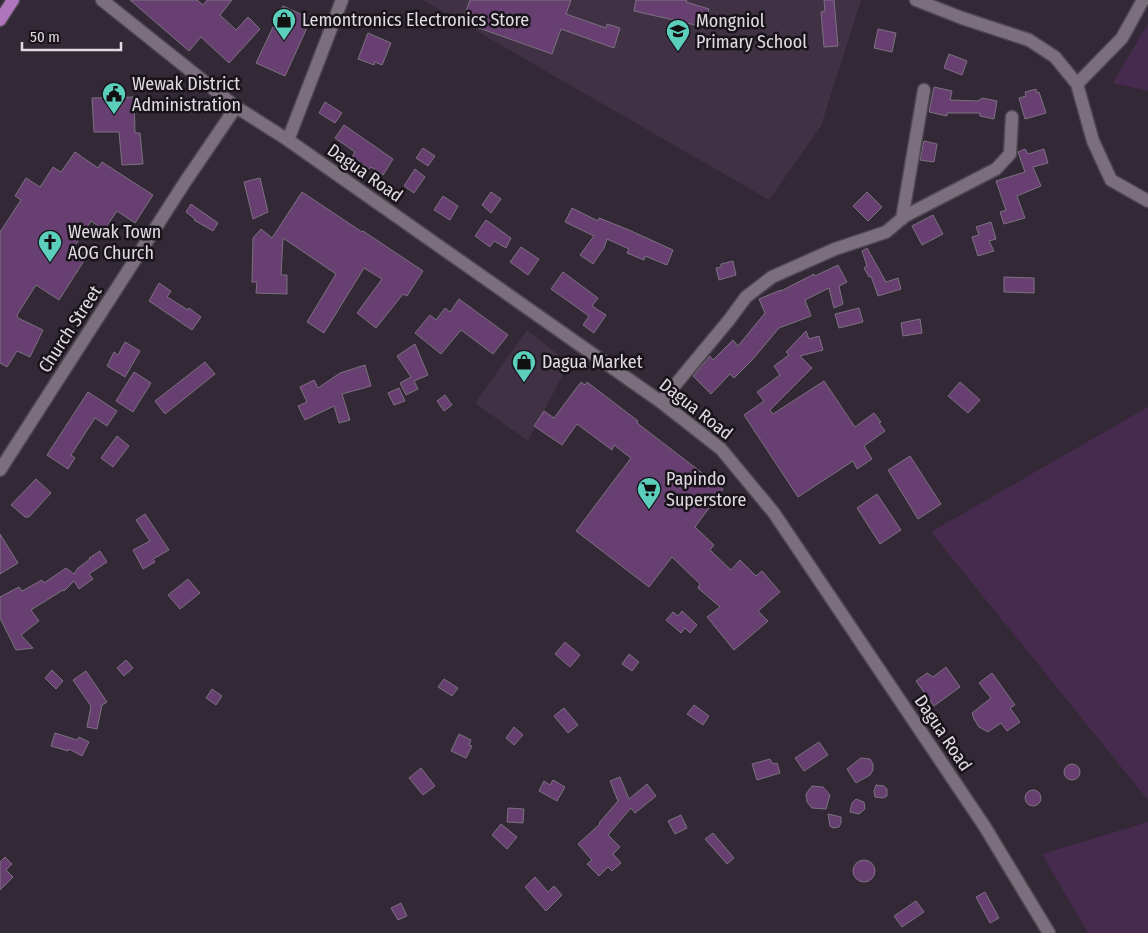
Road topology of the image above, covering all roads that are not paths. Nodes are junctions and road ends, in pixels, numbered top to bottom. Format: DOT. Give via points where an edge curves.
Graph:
graph roads {
  1 [pos="13,0"];
  2 [pos="102,0"];
  3 [pos="342,0"];
  4 [pos="916,0"];
  5 [pos="1143,0"];
  6 [pos="0,20"];
  7 [pos="1077,84"];
  8 [pos="924,90"];
  9 [pos="236,108"];
  10 [pos="1012,116"];
  11 [pos="288,140"];
  12 [pos="1148,200"];
  13 [pos="902,219"];
  14 [pos="661,402"];
  15 [pos="0,470"];
  16 [pos="1049,933"];
  1 -- 6 [label="main road"];
  2 -- 9 [label="street, Dagua Road"];
  3 -- 11 [label="street"];
  4 -- 7 [label="street" via="1029,40 1055,57"];
  5 -- 7 [label="street" via="1122,38"];
  7 -- 12 [label="street" via="1093,141 1111,180"];
  8 -- 13 [label="street"];
  9 -- 11 [label="street, Dagua Road"];
  9 -- 15 [label="street, Church Street"];
  10 -- 13 [label="street" via="1010,154 996,169"];
  11 -- 14 [label="street, Dagua Road"];
  13 -- 14 [label="street" via="886,232 835,249 772,277 746,297"];
  14 -- 16 [label="street, Dagua Road" via="721,448 774,513 985,827"];
}
